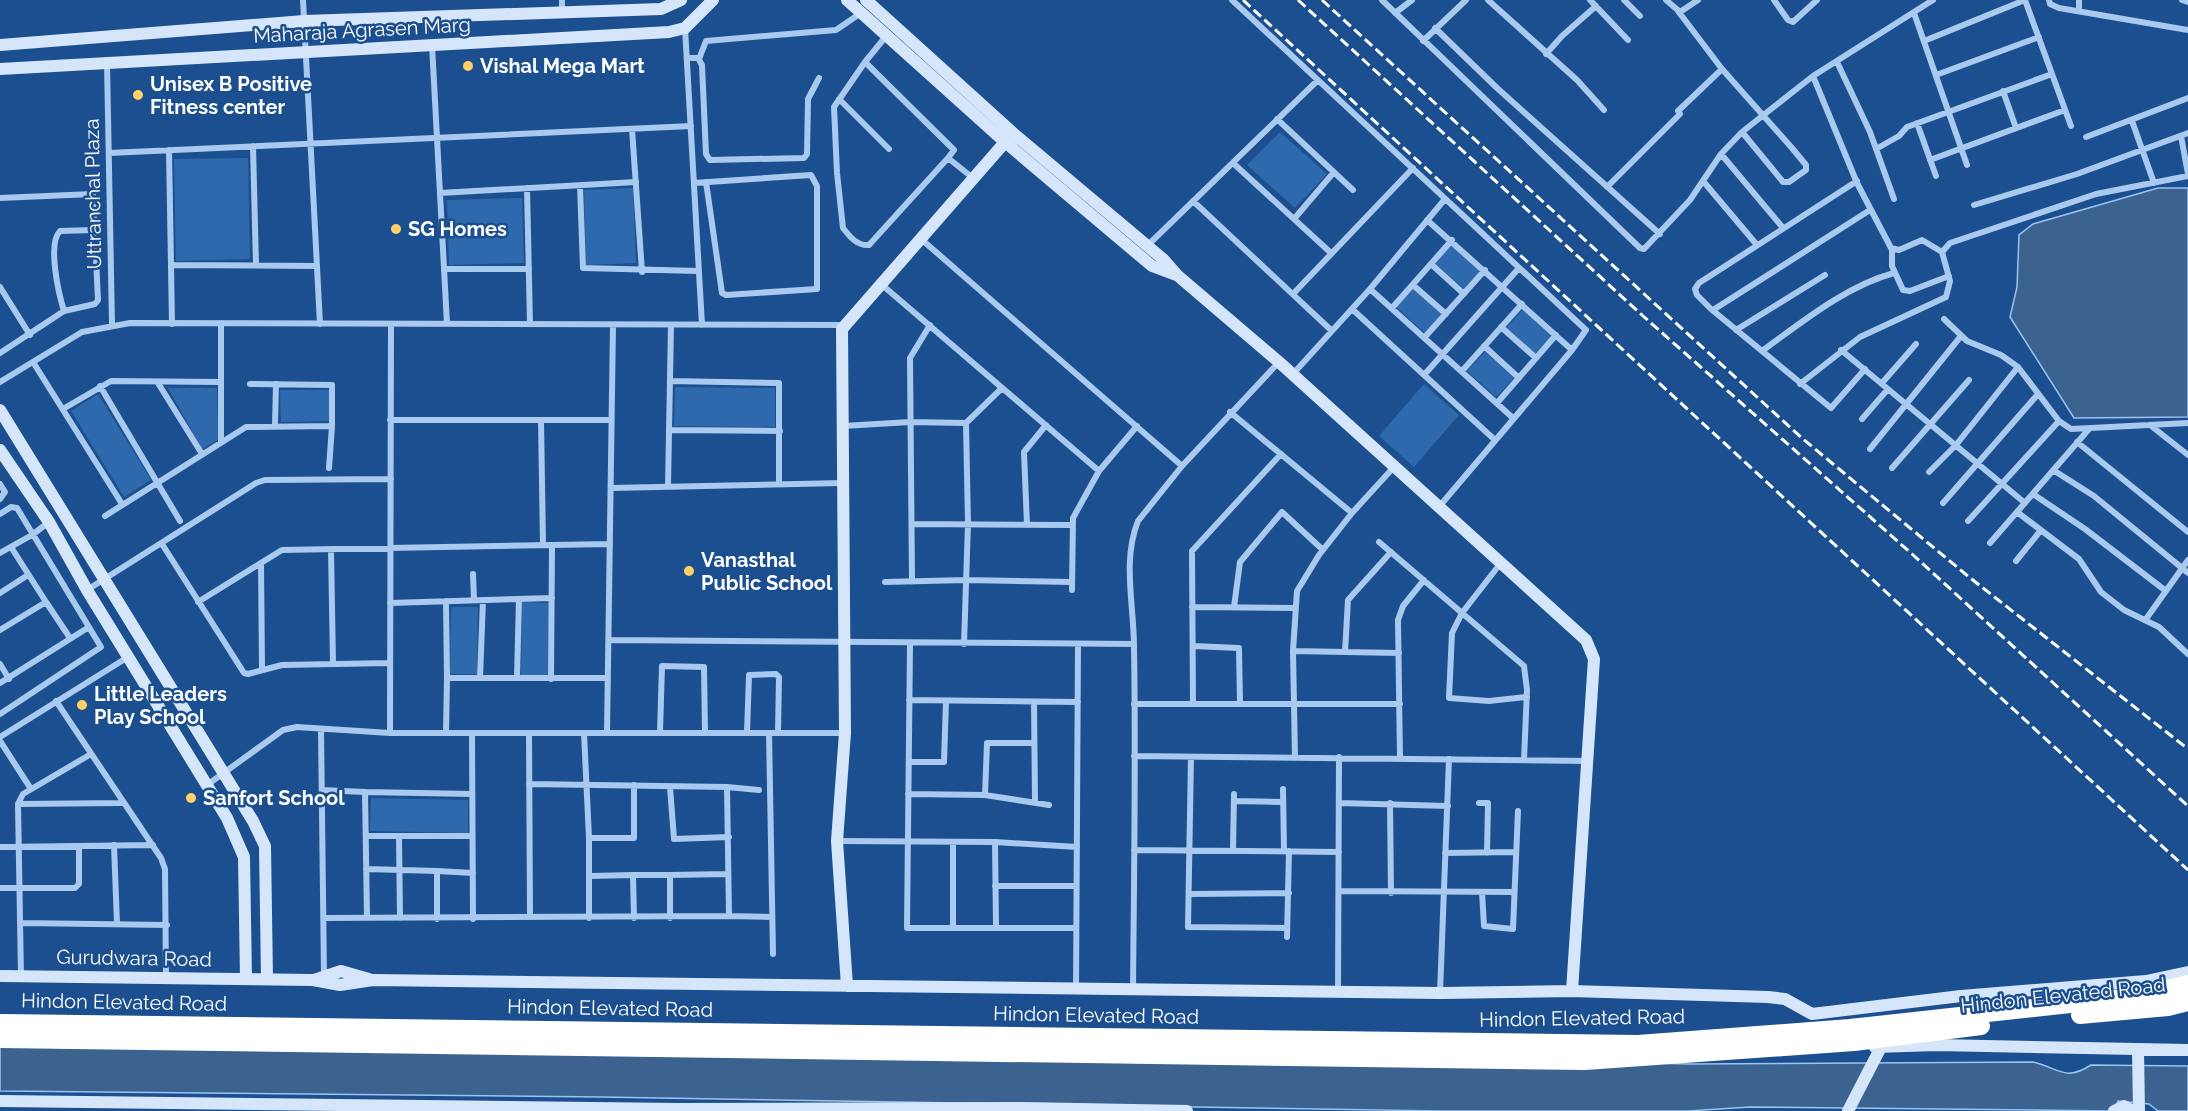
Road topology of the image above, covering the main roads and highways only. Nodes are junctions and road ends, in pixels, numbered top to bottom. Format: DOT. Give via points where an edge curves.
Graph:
graph roads {
  1 [pos="2188,984"];
  2 [pos="2188,1002"];
  3 [pos="0,1023"];
  4 [pos="0,1039"];
  1 -- 3 [label="highway, Hindon Elevated Road, bridge" via="2134,997 2063,1005 1850,1028 1638,1044"];
  2 -- 4 [label="highway, Hindon Elevated Road, bridge" via="1854,1042 1585,1061"];
}
